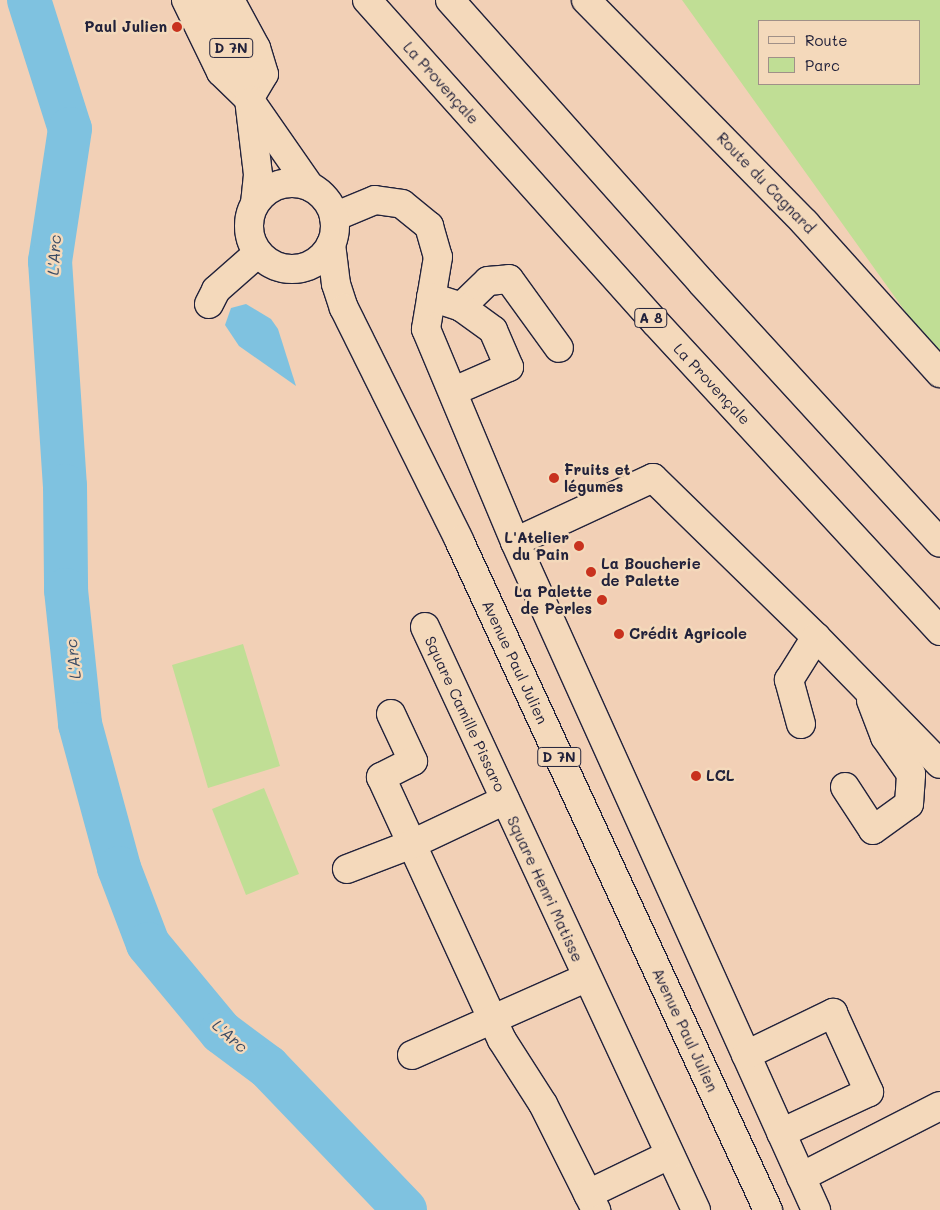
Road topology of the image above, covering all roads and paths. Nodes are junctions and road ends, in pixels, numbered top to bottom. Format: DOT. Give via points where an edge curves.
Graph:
graph roads {
  1 [pos="186,0"];
  2 [pos="207,0"];
  3 [pos="230,0"];
  4 [pos="367,0"];
  5 [pos="450,0"];
  6 [pos="586,0"];
  7 [pos="249,99"];
  8 [pos="310,187"];
  9 [pos="255,204"];
  10 [pos="334,217"];
  11 [pos="331,244"];
  12 [pos="268,260"];
  13 [pos="431,298"];
  14 [pos="209,304"];
  15 [pos="462,307"];
  16 [pos="344,308"];
  17 [pos="559,348"];
  18 [pos="940,372"];
  19 [pos="454,391"];
  20 [pos="515,542"];
  21 [pos="940,543"];
  22 [pos="425,627"];
  23 [pos="940,631"];
  24 [pos="816,637"];
  25 [pos="866,690"];
  26 [pos="391,714"];
  27 [pos="802,724"];
  28 [pos="940,764"];
  29 [pos="845,787"];
  30 [pos="505,800"];
  31 [pos="412,844"];
  32 [pos="347,869"];
  33 [pos="586,978"];
  34 [pos="492,1018"];
  35 [pos="412,1054"];
  36 [pos="746,1055"];
  37 [pos="940,1106"];
  38 [pos="781,1132"];
  39 [pos="668,1155"];
  40 [pos="801,1177"];
  41 [pos="592,1202"];
  42 [pos="696,1210"];
  43 [pos="768,1210"];
  44 [pos="816,1210"];
  1 -- 7 [label="main road" via="221,72"];
  2 -- 7 [label="main road, D 7N" via="231,48"];
  3 -- 7 [label="main road" via="256,48 264,74"];
  4 -- 23 [label="main road, La Provençale / A 8" via="656,323"];
  5 -- 21 [label="main road" via="702,283"];
  6 -- 18 [label="main road, Route du Cagnard" via="805,223"];
  7 -- 8 [label="main road, D 7N"];
  7 -- 9 [label="main road, D 7N" via="258,175"];
  8 -- 9 [label="main road" via="288,183 277,186"];
  8 -- 10 [label="main road" via="324,197"];
  9 -- 12 [label="main road" via="248,223"];
  10 -- 11 [label="main road"];
  10 -- 13 [label="main road" via="375,200 402,204 429,226 438,256"];
  11 -- 12 [label="main road" via="309,266"];
  11 -- 16 [label="main road, Avenue Paul Julien / D 7N" via="336,284"];
  12 -- 14 [label="main road" via="216,290"];
  12 -- 16 [label="main road, Avenue Paul Julien / D 7N" via="324,290"];
  13 -- 15 [label="main road"];
  13 -- 19 [label="main road" via="426,329"];
  15 -- 17 [label="main road" via="488,281 509,279"];
  15 -- 19 [label="main road" via="493,330 510,367"];
  16 -- 43 [label="main road, Avenue Paul Julien / D 7N" via="458,540"];
  19 -- 20 [label="main road"];
  20 -- 24 [label="main road" via="653,478"];
  20 -- 36 [label="main road"];
  22 -- 30 [label="main road, Square Camille Pissaro"];
  24 -- 25 [label="main road"];
  24 -- 27 [label="main road" via="789,680"];
  25 -- 28 [label="main road"];
  25 -- 29 [label="main road" via="885,737 911,774 909,804 873,830"];
  26 -- 31 [label="main road" via="413,761 382,777"];
  30 -- 31 [label="main road"];
  30 -- 33 [label="main road, Square Henri Matisse"];
  31 -- 32 [label="main road"];
  31 -- 34 [label="main road"];
  33 -- 34 [label="main road"];
  33 -- 39 [label="main road, Square Henri Matisse"];
  34 -- 35 [label="main road"];
  34 -- 41 [label="main road" via="502,1040 543,1104"];
  36 -- 38 [label="main road"];
  36 -- 38 [label="main road" via="834,1013 869,1092"];
  37 -- 40 [label="main road"];
  38 -- 40 [label="main road"];
  39 -- 41 [label="main road"];
  39 -- 42 [label="main road, Square Henri Matisse"];
  40 -- 44 [label="main road"];
}
